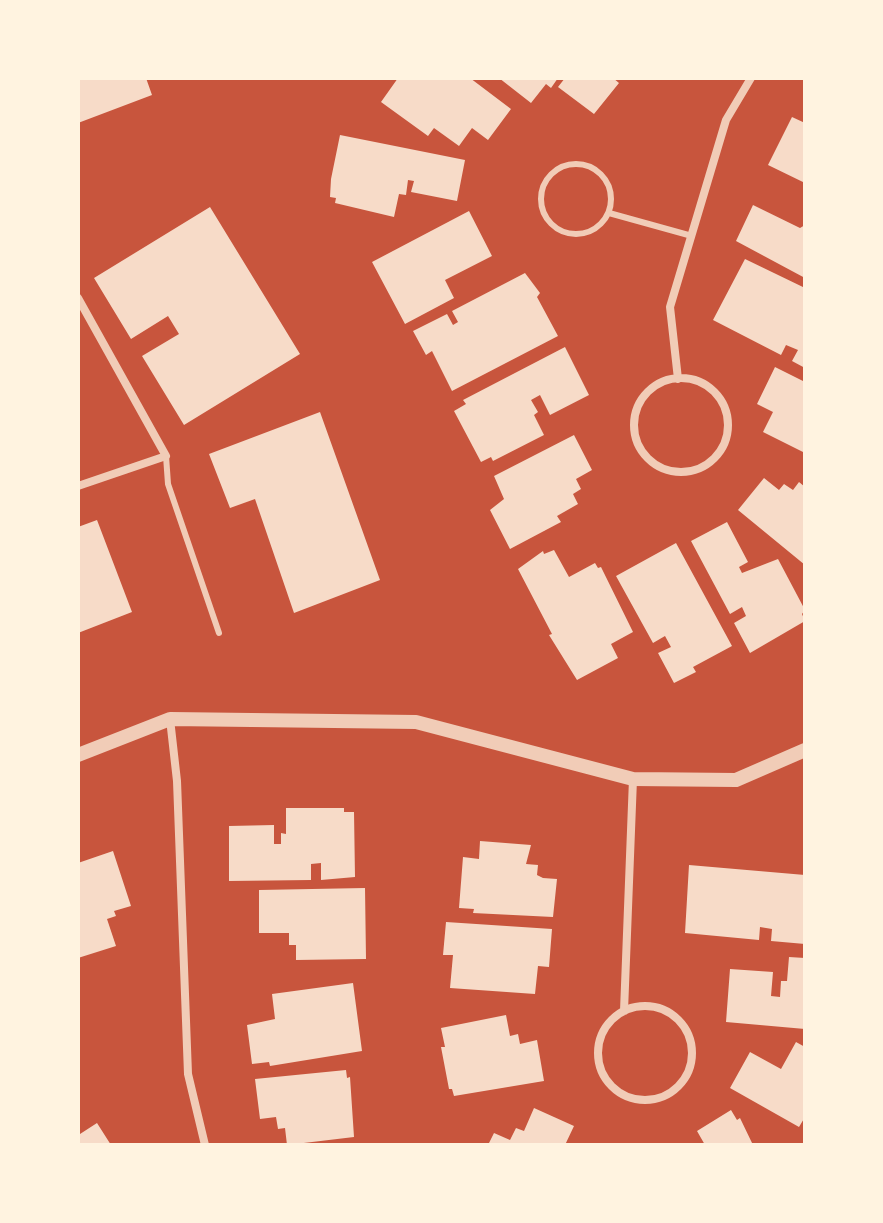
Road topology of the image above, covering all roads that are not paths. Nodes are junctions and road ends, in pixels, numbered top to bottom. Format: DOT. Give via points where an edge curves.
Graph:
graph roads {
  1 [pos="751,78"];
  2 [pos="609,213"];
  3 [pos="692,236"];
  4 [pos="78,298"];
  5 [pos="678,379"];
  6 [pos="166,456"];
  7 [pos="78,486"];
  8 [pos="219,633"];
  9 [pos="170,719"];
  10 [pos="805,750"];
  11 [pos="78,755"];
  12 [pos="633,779"];
  13 [pos="624,1011"];
  14 [pos="205,1145"];
  1 -- 3 [label="street" via="726,120"];
  2 -- 2 [label="lane" via="584,233 562,231 542,206 545,183 574,165 596,170 610,189"];
  2 -- 3 [label="lane"];
  3 -- 5 [label="street" via="670,307"];
  4 -- 6 [label="street"];
  5 -- 5 [label="street" via="660,383 646,394 634,429 651,461 685,472 717,456 728,422 724,404 712,389 696,380"];
  6 -- 7 [label="street"];
  6 -- 8 [label="lane" via="168,484"];
  9 -- 11 [label="street"];
  9 -- 12 [label="street" via="416,722"];
  9 -- 14 [label="street" via="188,1074"];
  10 -- 12 [label="street" via="736,780"];
  12 -- 13 [label="street"];
  13 -- 13 [label="street" via="600,1039 602,1075 630,1098 666,1095 689,1068 692,1049 687,1032 659,1008"];
}
